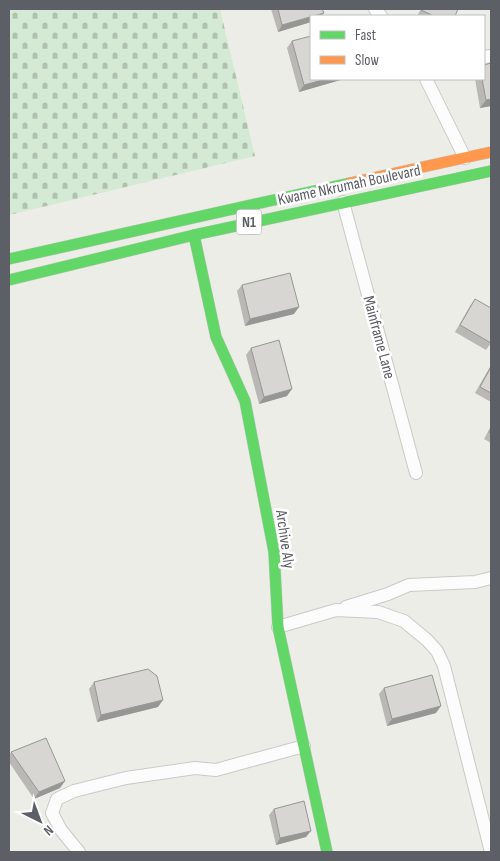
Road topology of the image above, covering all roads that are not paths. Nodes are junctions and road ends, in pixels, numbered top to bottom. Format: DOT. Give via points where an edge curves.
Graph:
graph roads {
  1 [pos="426,80"];
  2 [pos="491,152"];
  3 [pos="465,158"];
  4 [pos="491,170"];
  5 [pos="343,202"];
  6 [pos="194,235"];
  7 [pos="9,258"];
  8 [pos="9,280"];
  9 [pos="416,473"];
  10 [pos="491,578"];
  11 [pos="336,610"];
  12 [pos="278,627"];
  13 [pos="304,746"];
  14 [pos="79,852"];
  15 [pos="327,852"];
  16 [pos="491,852"];
  1 -- 3 [label="street"];
  2 -- 3 [label="main road, Kwame Nkrumah Boulevard / N1"];
  3 -- 7 [label="main road, Kwame Nkrumah Boulevard / N1"];
  4 -- 5 [label="main road, Kwame Nkrumah Boulevard / N1"];
  5 -- 6 [label="main road, Kwame Nkrumah Boulevard / N1"];
  5 -- 9 [label="street, Mainframe Lane"];
  6 -- 8 [label="main road, Kwame Nkrumah Boulevard / N1"];
  6 -- 12 [label="main road, Archive Aly" via="216,337 245,401 274,552"];
  10 -- 11 [label="street" via="475,582 409,585"];
  11 -- 12 [label="street"];
  11 -- 16 [label="street" via="378,612 404,621 437,651 444,666"];
  12 -- 13 [label="main road, Archive Aly"];
  13 -- 14 [label="street" via="216,770 195,768 126,778 74,791 57,799 52,813"];
  13 -- 15 [label="main road, Archive Aly"];
}
